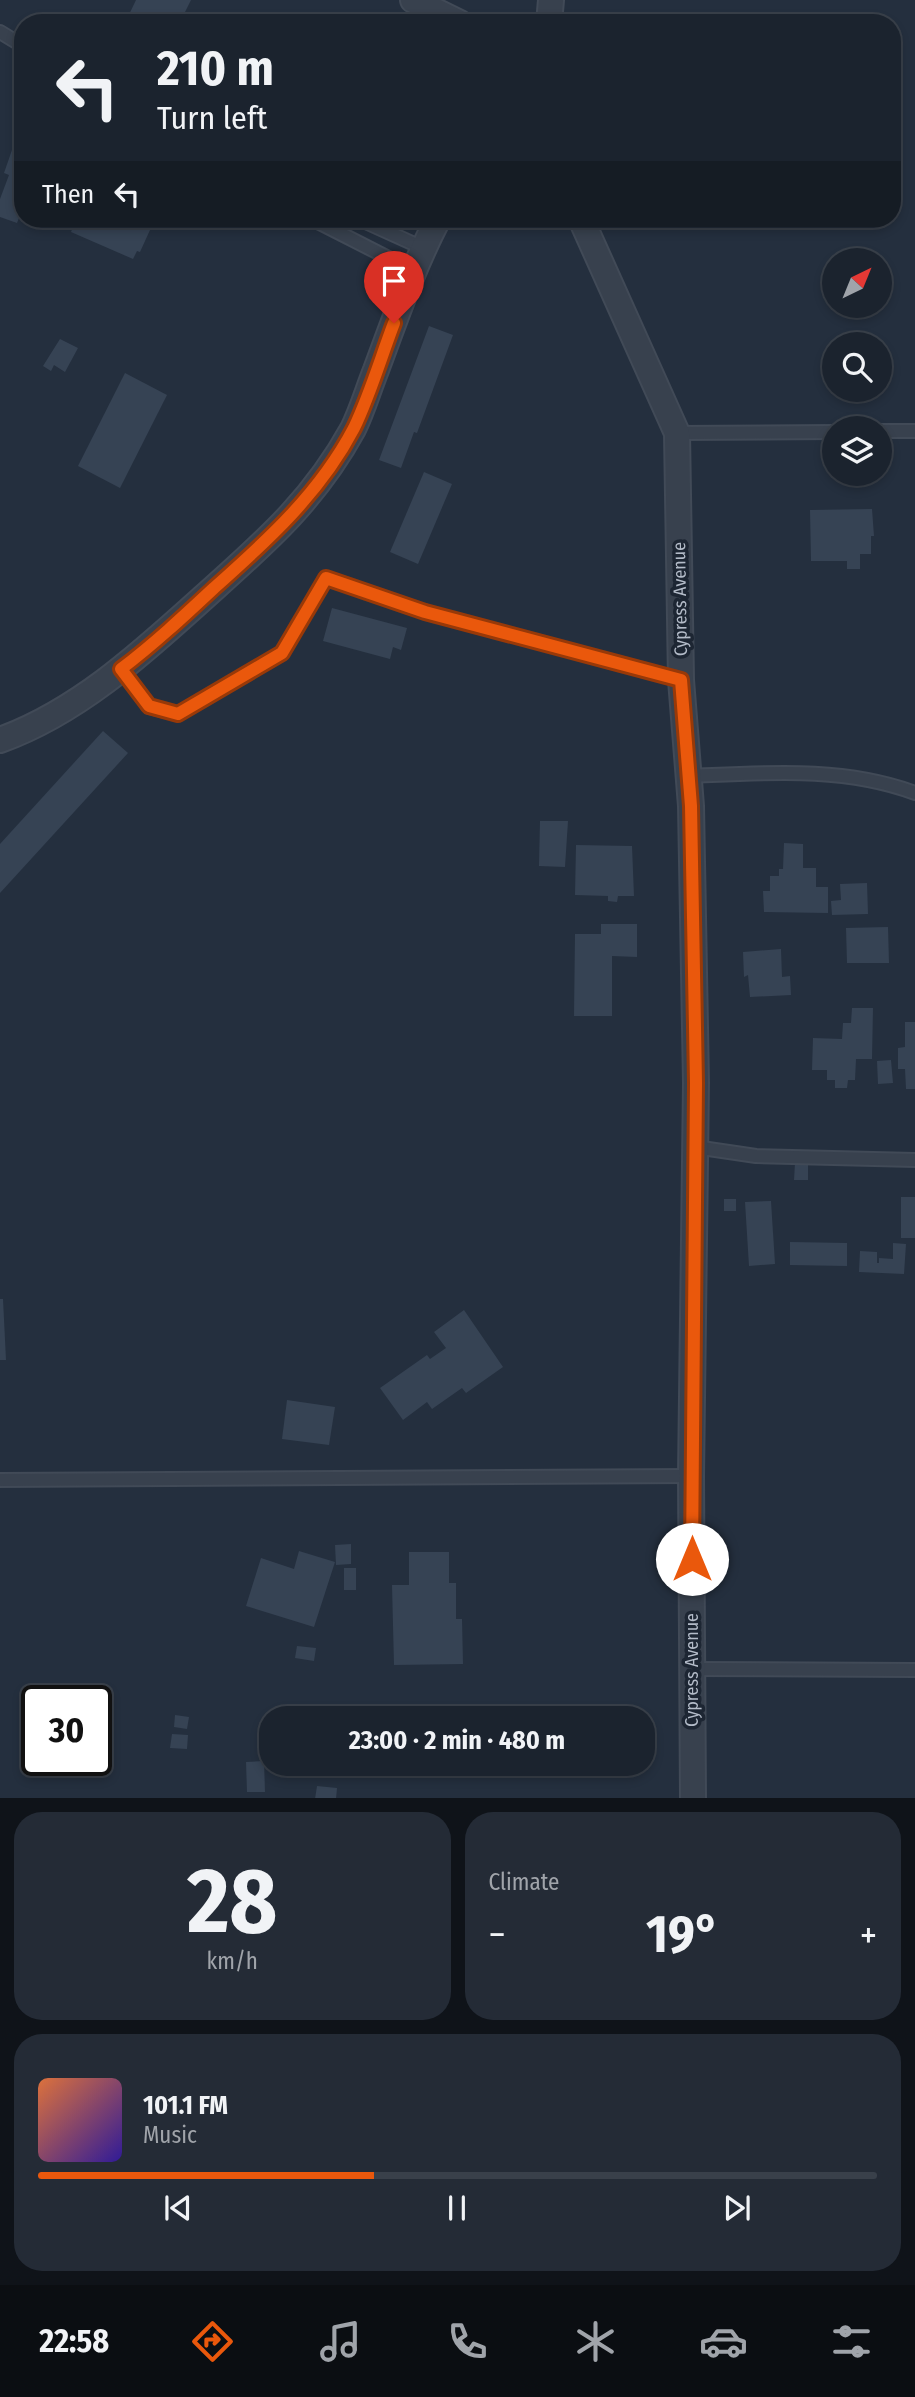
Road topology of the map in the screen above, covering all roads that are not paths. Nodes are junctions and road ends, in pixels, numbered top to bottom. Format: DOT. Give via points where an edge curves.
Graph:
graph roads {
  1 [pos="413,0"];
  2 [pos="442,14"];
  3 [pos="330,228"];
  4 [pos="379,228"];
  5 [pos="434,228"];
  6 [pos="585,228"];
  7 [pos="423,248"];
  8 [pos="414,271"];
  9 [pos="892,431"];
  10 [pos="915,431"];
  11 [pos="822,432"];
  12 [pos="677,433"];
  13 [pos="121,669"];
  14 [pos="681,680"];
  15 [pos="0,740"];
  16 [pos="689,776"];
  17 [pos="915,793"];
  18 [pos="695,1147"];
  19 [pos="915,1160"];
  20 [pos="691,1476"];
  21 [pos="0,1480"];
  22 [pos="692,1669"];
  23 [pos="915,1670"];
  24 [pos="693,1798"];
  1 -- 2 [label="street"];
  3 -- 8 [label="lane"];
  4 -- 7 [label="lane"];
  5 -- 7 [label="street"];
  6 -- 12 [label="street, Cypress Avenue"];
  7 -- 8 [label="street"];
  8 -- 13 [label="street" via="355,426 307,499 273,535"];
  9 -- 10 [label="lane"];
  11 -- 12 [label="lane"];
  12 -- 14 [label="street, Cypress Avenue"];
  13 -- 14 [label="lane" via="149,706 178,714 282,653 326,578 425,612"];
  13 -- 15 [label="street" via="25,731"];
  14 -- 16 [label="street, Cypress Avenue"];
  16 -- 17 [label="lane" via="825,774"];
  16 -- 18 [label="street, Cypress Avenue"];
  18 -- 19 [label="lane" via="756,1156"];
  18 -- 20 [label="street, Cypress Avenue"];
  20 -- 21 [label="lane"];
  20 -- 22 [label="street, Cypress Avenue"];
  22 -- 23 [label="lane"];
  22 -- 24 [label="street, Cypress Avenue"];
}
